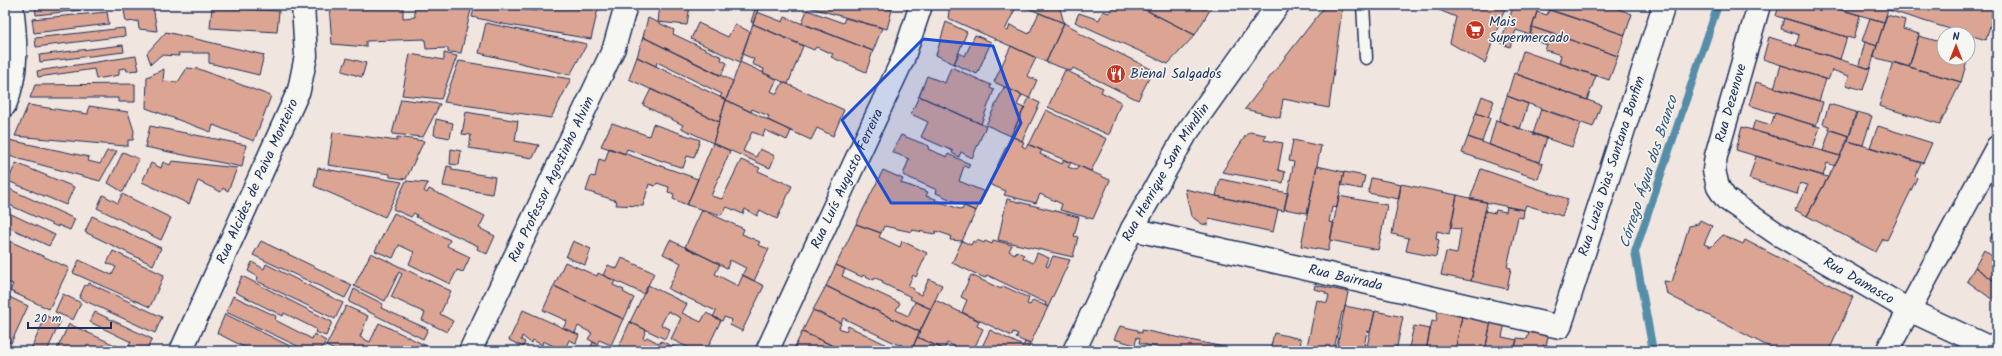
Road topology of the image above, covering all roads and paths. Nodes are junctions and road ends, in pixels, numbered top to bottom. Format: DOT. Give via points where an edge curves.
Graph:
graph roads {
  1 [pos="12,5"];
  2 [pos="302,5"];
  3 [pos="626,5"];
  4 [pos="921,5"];
  5 [pos="1363,5"];
  6 [pos="1664,5"];
  7 [pos="1759,5"];
  8 [pos="1272,7"];
  9 [pos="1366,58"];
  10 [pos="5,104"];
  11 [pos="1997,147"];
  12 [pos="1726,199"];
  13 [pos="1132,229"];
  14 [pos="1909,310"];
  15 [pos="1560,327"];
  16 [pos="181,351"];
  17 [pos="470,351"];
  18 [pos="767,351"];
  19 [pos="1074,351"];
  20 [pos="1887,351"];
  21 [pos="1997,351"];
  1 -- 10 [label="street" via="16,68 12,89"];
  2 -- 16 [label="street, Rua Alcides de Paiva Monteiro" via="306,56 299,90"];
  3 -- 17 [label="street, Rua Professor Agostinho Alvim" via="614,48"];
  4 -- 18 [label="street, Rua Luís Augusto Ferreira" via="903,59"];
  5 -- 9 [label="lane"];
  6 -- 15 [label="street, Rua Luzia Dias Santana Bonfim"];
  7 -- 12 [label="street, Rua Dezenove" via="1716,156 1714,170 1718,187"];
  8 -- 13 [label="street, Rua Henrique Sam Mindlin" via="1186,134"];
  11 -- 14 [label="street"];
  12 -- 14 [label="street, Rua Damasco" via="1776,233"];
  13 -- 15 [label="street, Rua Bairrada"];
  13 -- 19 [label="street, Rua Henrique Sam Mindlin"];
  14 -- 20 [label="street"];
  14 -- 21 [label="street, Rua Damasco"];
}
